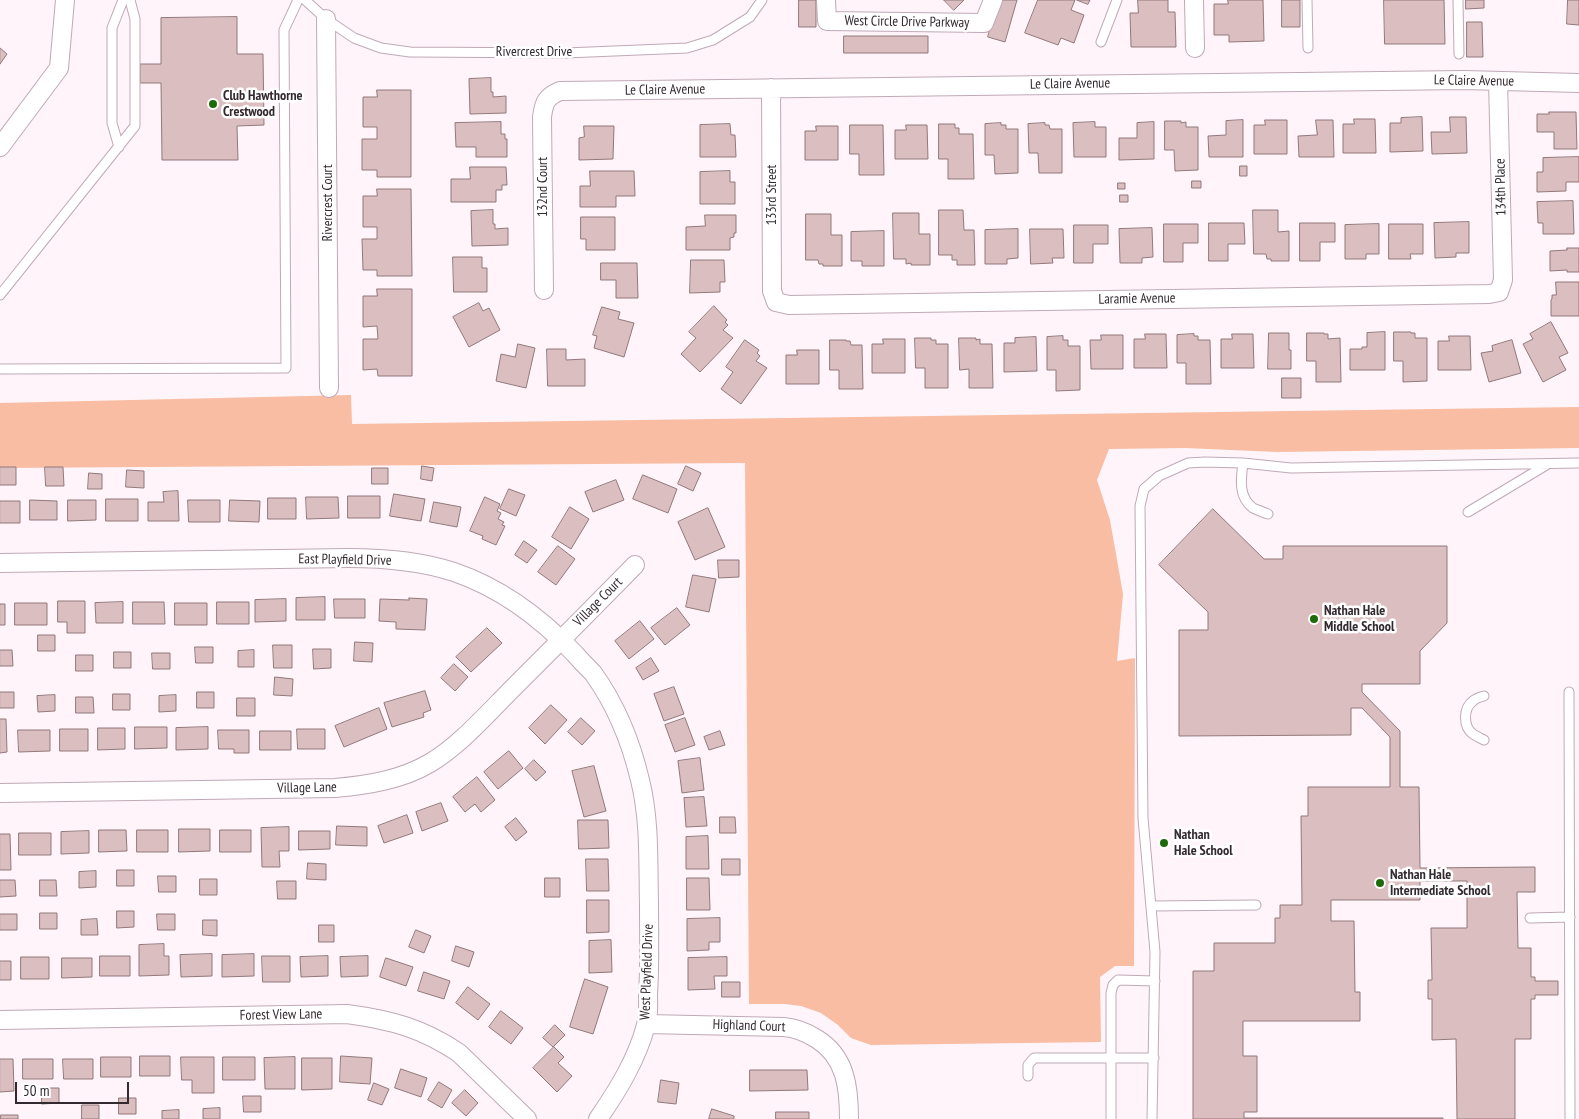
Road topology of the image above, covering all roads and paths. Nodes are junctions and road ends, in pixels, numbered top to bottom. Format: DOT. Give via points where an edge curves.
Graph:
graph roads {
  1 [pos="65,0"];
  2 [pos="123,0"];
  3 [pos="130,0"];
  4 [pos="298,0"];
  5 [pos="762,0"];
  6 [pos="826,0"];
  7 [pos="993,0"];
  8 [pos="1117,0"];
  9 [pos="1194,0"];
  10 [pos="1307,0"];
  11 [pos="1458,0"];
  12 [pos="310,2"];
  13 [pos="326,19"];
  14 [pos="1101,42"];
  15 [pos="1195,48"];
  16 [pos="1308,48"];
  17 [pos="1459,54"];
  18 [pos="1498,80"];
  19 [pos="1579,83"];
  20 [pos="771,88"];
  21 [pos="560,91"];
  22 [pos="0,147"];
  23 [pos="119,147"];
  24 [pos="544,290"];
  25 [pos="1499,292"];
  26 [pos="0,296"];
  27 [pos="776,302"];
  28 [pos="0,369"];
  29 [pos="329,388"];
  30 [pos="1243,463"];
  31 [pos="1579,463"];
  32 [pos="1548,464"];
  33 [pos="1468,512"];
  34 [pos="1268,514"];
  35 [pos="0,563"];
  36 [pos="635,565"];
  37 [pos="561,640"];
  38 [pos="1570,692"];
  39 [pos="1484,696"];
  40 [pos="1484,740"];
  41 [pos="1575,768"];
  42 [pos="0,793"];
  43 [pos="648,873"];
  44 [pos="1256,905"];
  45 [pos="1151,906"];
  46 [pos="1570,917"];
  47 [pos="1530,918"];
  48 [pos="1155,981"];
  49 [pos="0,1020"];
  50 [pos="647,1024"];
  51 [pos="1111,1058"];
  52 [pos="1154,1058"];
  53 [pos="1028,1076"];
  54 [pos="528,1119"];
  55 [pos="598,1119"];
  56 [pos="849,1119"];
  57 [pos="1111,1119"];
  58 [pos="1152,1119"];
  59 [pos="1570,1119"];
  1 -- 22 [label="street" via="59,68"];
  2 -- 23 [label="lane" via="112,28 112,123"];
  3 -- 23 [label="lane" via="135,19 135,126"];
  4 -- 28 [label="lane" via="284,30 286,368"];
  5 -- 13 [label="lane, Rivercrest Drive" via="750,18 713,40 687,48 566,53 410,52 381,48 354,38"];
  6 -- 7 [label="street, West Circle Drive Parkway" via="826,21 984,23"];
  8 -- 14 [label="lane"];
  9 -- 15 [label="street"];
  10 -- 16 [label="lane"];
  11 -- 17 [label="lane"];
  12 -- 13 [label="lane, Rivercrest Drive"];
  13 -- 29 [label="street, Rivercrest Court"];
  18 -- 19 [label="street, Le Claire Avenue"];
  18 -- 20 [label="street, Le Claire Avenue"];
  18 -- 25 [label="street, 134th Place" via="1503,280"];
  20 -- 21 [label="street, Le Claire Avenue"];
  20 -- 27 [label="street, 133rd Street" via="772,291"];
  21 -- 24 [label="street, 132nd Court" via="550,96 542,117"];
  23 -- 26 [label="lane"];
  25 -- 27 [label="street, Laramie Avenue" via="789,305"];
  30 -- 32 [label="lane" via="1292,468"];
  30 -- 34 [label="lane" via="1241,488 1245,499 1253,508"];
  30 -- 45 [label="lane" via="1188,463 1175,468 1144,489 1140,506 1143,818"];
  31 -- 32 [label="lane"];
  32 -- 33 [label="lane"];
  35 -- 37 [label="street, East Playfield Drive" via="393,560 454,572 482,584 525,609"];
  36 -- 37 [label="street, Village Court"];
  37 -- 42 [label="street, Village Lane" via="465,736 431,763 388,780 335,788"];
  37 -- 43 [label="street, East Playfield Drive" via="592,673 628,737 646,806"];
  38 -- 41 [label="lane"];
  39 -- 40 [label="lane" via="1472,701 1465,716 1469,731"];
  41 -- 46 [label="lane"];
  43 -- 50 [label="street, West Playfield Drive"];
  44 -- 45 [label="lane"];
  45 -- 48 [label="lane"];
  46 -- 47 [label="lane"];
  46 -- 59 [label="lane"];
  48 -- 51 [label="lane" via="1118,980 1113,985"];
  48 -- 52 [label="lane"];
  49 -- 54 [label="street, Forest View Lane" via="347,1014 371,1017 398,1023 447,1045"];
  50 -- 55 [label="street, West Playfield Drive" via="630,1067"];
  50 -- 56 [label="street, Highland Court" via="784,1026 806,1032 834,1052 839,1061 848,1085"];
  51 -- 52 [label="lane"];
  51 -- 53 [label="lane" via="1034,1058 1028,1065"];
  51 -- 57 [label="lane"];
  52 -- 58 [label="lane"];
}
